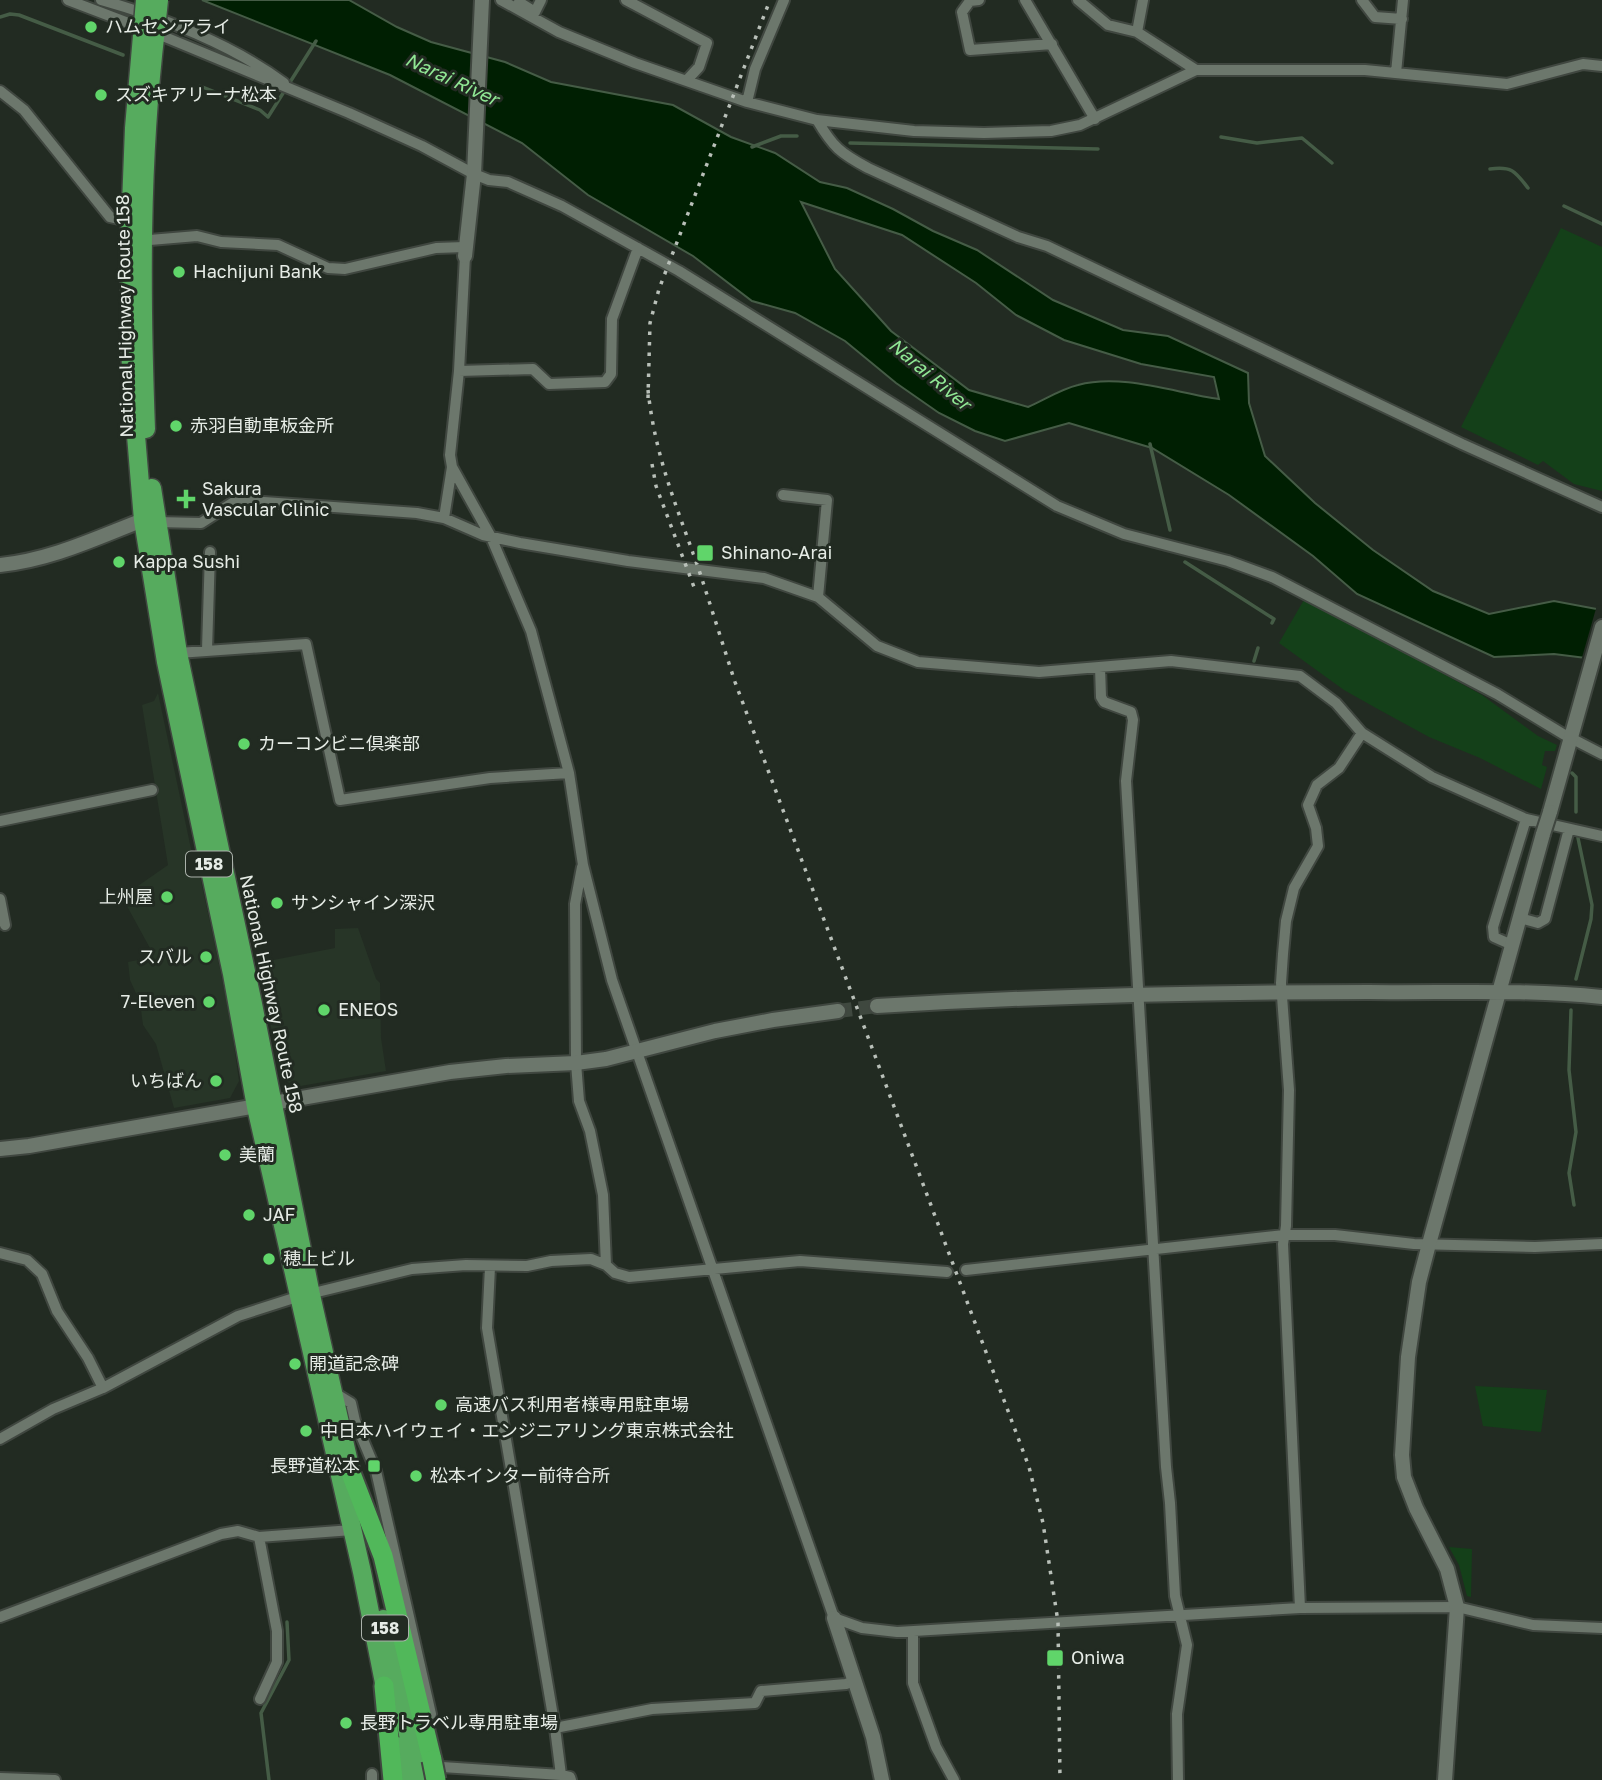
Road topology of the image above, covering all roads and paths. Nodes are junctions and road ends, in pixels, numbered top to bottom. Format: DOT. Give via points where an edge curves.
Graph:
graph roads {
  1 [pos="68,0"];
  2 [pos="101,0"];
  3 [pos="145,0"];
  4 [pos="159,0"];
  5 [pos="501,0"];
  6 [pos="541,0"];
  7 [pos="626,0"];
  8 [pos="784,0"];
  9 [pos="979,0"];
  10 [pos="1025,0"];
  11 [pos="1078,0"];
  12 [pos="1143,0"];
  13 [pos="1362,0"];
  14 [pos="1403,0"];
  15 [pos="482,1"];
  16 [pos="516,1"];
  17 [pos="1402,19"];
  18 [pos="149,29"];
  19 [pos="1137,32"];
  20 [pos="1052,44"];
  21 [pos="1602,66"];
  22 [pos="1196,70"];
  23 [pos="1396,73"];
  24 [pos="687,80"];
  25 [pos="0,91"];
  26 [pos="298,93"];
  27 [pos="747,102"];
  28 [pos="1095,119"];
  29 [pos="817,120"];
  30 [pos="474,168"];
  31 [pos="136,222"];
  32 [pos="135,241"];
  33 [pos="638,248"];
  34 [pos="465,251"];
  35 [pos="459,371"];
  36 [pos="452,467"];
  37 [pos="783,495"];
  38 [pos="1602,508"];
  39 [pos="444,518"];
  40 [pos="149,521"];
  41 [pos="491,537"];
  42 [pos="210,552"];
  43 [pos="0,565"];
  44 [pos="818,597"];
  45 [pos="1602,627"];
  46 [pos="207,650"];
  47 [pos="178,653"];
  48 [pos="1100,667"];
  49 [pos="1362,733"];
  50 [pos="1572,736"];
  51 [pos="1602,754"];
  52 [pos="569,773"];
  53 [pos="152,790"];
  54 [pos="1525,819"];
  55 [pos="0,821"];
  56 [pos="1569,829"];
  57 [pos="1602,836"];
  58 [pos="583,865"];
  59 [pos="0,899"];
  60 [pos="1520,918"];
  61 [pos="5,925"];
  62 [pos="1512,945"];
  63 [pos="1283,992"];
  64 [pos="1499,993"];
  65 [pos="1139,994"];
  66 [pos="1602,998"];
  67 [pos="877,1006"];
  68 [pos="838,1011"];
  69 [pos="636,1051"];
  70 [pos="576,1063"];
  71 [pos="264,1105"];
  72 [pos="0,1149"];
  73 [pos="1284,1235"];
  74 [pos="1429,1244"];
  75 [pos="1602,1244"];
  76 [pos="1155,1250"];
  77 [pos="0,1254"];
  78 [pos="606,1265"];
  79 [pos="490,1267"];
  80 [pos="715,1269"];
  81 [pos="966,1270"];
  82 [pos="947,1272"];
  83 [pos="304,1296"];
  84 [pos="103,1388"];
  85 [pos="333,1392"];
  86 [pos="0,1439"];
  87 [pos="352,1476"];
  88 [pos="352,1530"];
  89 [pos="259,1537"];
  90 [pos="1457,1607"];
  91 [pos="1300,1608"];
  92 [pos="1181,1616"];
  93 [pos="0,1617"];
  94 [pos="835,1618"];
  95 [pos="1602,1628"];
  96 [pos="913,1632"];
  97 [pos="855,1681"];
  98 [pos="384,1686"];
  99 [pos="260,1699"];
  100 [pos="555,1728"];
  101 [pos="437,1769"];
  102 [pos="566,1777"];
  103 [pos="0,1778"];
  104 [pos="55,1780"];
  105 [pos="393,1780"];
  106 [pos="404,1780"];
  107 [pos="418,1780"];
  108 [pos="882,1780"];
  109 [pos="954,1780"];
  110 [pos="1178,1780"];
  111 [pos="1445,1780"];
  1 -- 18 [label="street"];
  2 -- 26 [label="street" via="168,21 266,69"];
  3 -- 18 [label="highway, National Highway Route 158 / 158, bridge"];
  4 -- 18 [label="highway, National Highway Route 158 / 158, bridge"];
  5 -- 24 [label="street" via="559,32"];
  6 -- 16 [label="street" via="536,12"];
  7 -- 24 [label="street" via="708,43 699,67"];
  8 -- 27 [label="street" via="755,69"];
  9 -- 20 [label="street" via="970,1 962,12 970,50"];
  10 -- 20 [label="street"];
  11 -- 19 [label="street" via="1108,25"];
  12 -- 19 [label="street"];
  13 -- 17 [label="street" via="1375,17"];
  14 -- 17 [label="street"];
  15 -- 30 [label="street"];
  17 -- 23 [label="street"];
  18 -- 26 [label="street"];
  18 -- 31 [label="highway, National Highway Route 158 / 158" via="147,130"];
  19 -- 22 [label="street"];
  20 -- 28 [label="street"];
  21 -- 23 [label="street" via="1583,64 1507,84"];
  22 -- 23 [label="street"];
  22 -- 28 [label="street"];
  24 -- 27 [label="street"];
  25 -- 31 [label="street" via="24,110 110,217"];
  26 -- 30 [label="street"];
  27 -- 29 [label="street"];
  28 -- 29 [label="street" via="1051,131 984,133"];
  29 -- 38 [label="street" via="831,145 868,168 1047,246"];
  30 -- 33 [label="street" via="489,180 508,182 562,206"];
  30 -- 34 [label="street"];
  31 -- 32 [label="highway, National Highway Route 158 / 158"];
  32 -- 34 [label="street" via="197,236 221,242 278,244 328,268 345,269 436,248"];
  32 -- 40 [label="highway, National Highway Route 158 / 158" via="131,375"];
  33 -- 35 [label="street" via="612,319 611,374 605,382 549,384 533,369"];
  33 -- 50 [label="street" via="1057,506 1124,534 1272,577"];
  34 -- 35 [label="street"];
  35 -- 36 [label="street"];
  36 -- 39 [label="street"];
  36 -- 41 [label="street"];
  37 -- 44 [label="street" via="827,499"];
  39 -- 40 [label="street" via="237,500 201,523"];
  39 -- 41 [label="street"];
  40 -- 43 [label="street" via="76,547"];
  40 -- 47 [label="highway, National Highway Route 158 / 158"];
  40 -- 71 [label="highway, National Highway Route 158 / 158" via="166,662"];
  41 -- 44 [label="street" via="764,578"];
  41 -- 52 [label="street" via="531,631"];
  42 -- 46 [label="street"];
  44 -- 48 [label="street" via="877,646 918,662 1039,672"];
  45 -- 50 [label="street"];
  46 -- 47 [label="street"];
  46 -- 52 [label="street" via="306,644 340,800 490,778"];
  47 -- 71 [label="highway, National Highway Route 158 / 158" via="250,990"];
  48 -- 49 [label="street" via="1171,661 1300,676 1336,703"];
  48 -- 65 [label="street" via="1104,702 1131,712 1133,720 1126,781"];
  49 -- 54 [label="street" via="1432,777"];
  49 -- 63 [label="street" via="1339,768 1317,785 1308,805 1318,846 1290,904"];
  50 -- 51 [label="street"];
  50 -- 60 [label="street, bridge"];
  52 -- 58 [label="street"];
  53 -- 55 [label="street"];
  54 -- 56 [label="street"];
  54 -- 62 [label="street" via="1493,927 1494,937"];
  56 -- 57 [label="street"];
  56 -- 60 [label="street" via="1545,919 1538,923"];
  58 -- 69 [label="street" via="612,980"];
  58 -- 70 [label="street" via="575,904"];
  59 -- 61 [label="street"];
  60 -- 62 [label="street"];
  62 -- 64 [label="street"];
  63 -- 64 [label="street"];
  63 -- 65 [label="street"];
  63 -- 73 [label="street" via="1289,1090"];
  64 -- 66 [label="street"];
  64 -- 74 [label="street"];
  65 -- 67 [label="street"];
  65 -- 76 [label="street"];
  68 -- 69 [label="street" via="750,1024"];
  69 -- 70 [label="street"];
  69 -- 80 [label="street"];
  70 -- 71 [label="street" via="450,1072"];
  70 -- 78 [label="street" via="579,1101 603,1195"];
  71 -- 72 [label="street"];
  71 -- 83 [label="highway, National Highway Route 158 / 158"];
  73 -- 74 [label="street"];
  73 -- 76 [label="street"];
  73 -- 91 [label="street"];
  74 -- 75 [label="street"];
  74 -- 90 [label="street" via="1408,1357 1402,1455 1404,1477 1447,1569"];
  76 -- 81 [label="street"];
  76 -- 92 [label="street" via="1175,1596"];
  77 -- 84 [label="street" via="27,1260 42,1274 57,1311"];
  78 -- 79 [label="street" via="591,1259"];
  78 -- 80 [label="street" via="629,1277"];
  79 -- 83 [label="street" via="412,1269"];
  79 -- 100 [label="street" via="486,1328"];
  80 -- 82 [label="street" via="800,1261"];
  80 -- 94 [label="street"];
  83 -- 84 [label="street" via="238,1316"];
  83 -- 85 [label="highway, National Highway Route 158 / 158"];
  83 -- 88 [label="highway, National Highway Route 158 / 158"];
  84 -- 86 [label="street"];
  85 -- 87 [label="highway, National Highway Route 158 / 158"];
  85 -- 101 [label="street" via="351,1403 376,1471"];
  87 -- 101 [label="highway" via="383,1556"];
  87 -- 107 [label="highway, National Highway Route 158 / 158"];
  88 -- 89 [label="street"];
  88 -- 98 [label="highway, National Highway Route 158 / 158"];
  89 -- 93 [label="street" via="238,1531 221,1534"];
  89 -- 99 [label="street" via="277,1631 277,1662"];
  90 -- 91 [label="street"];
  90 -- 95 [label="street" via="1533,1625"];
  90 -- 111 [label="street"];
  91 -- 92 [label="street"];
  92 -- 96 [label="street"];
  92 -- 110 [label="street" via="1188,1645 1177,1714"];
  94 -- 96 [label="street" via="862,1628"];
  94 -- 97 [label="street"];
  96 -- 109 [label="street" via="913,1682 936,1747"];
  97 -- 100 [label="street" via="761,1691 755,1703 652,1709"];
  97 -- 108 [label="street"];
  98 -- 105 [label="highway"];
  98 -- 106 [label="highway, National Highway Route 158 / 158"];
  100 -- 102 [label="street"];
  101 -- 102 [label="street"];
  101 -- 107 [label="street" via="441,1776"];
  103 -- 104 [label="street"];
}
